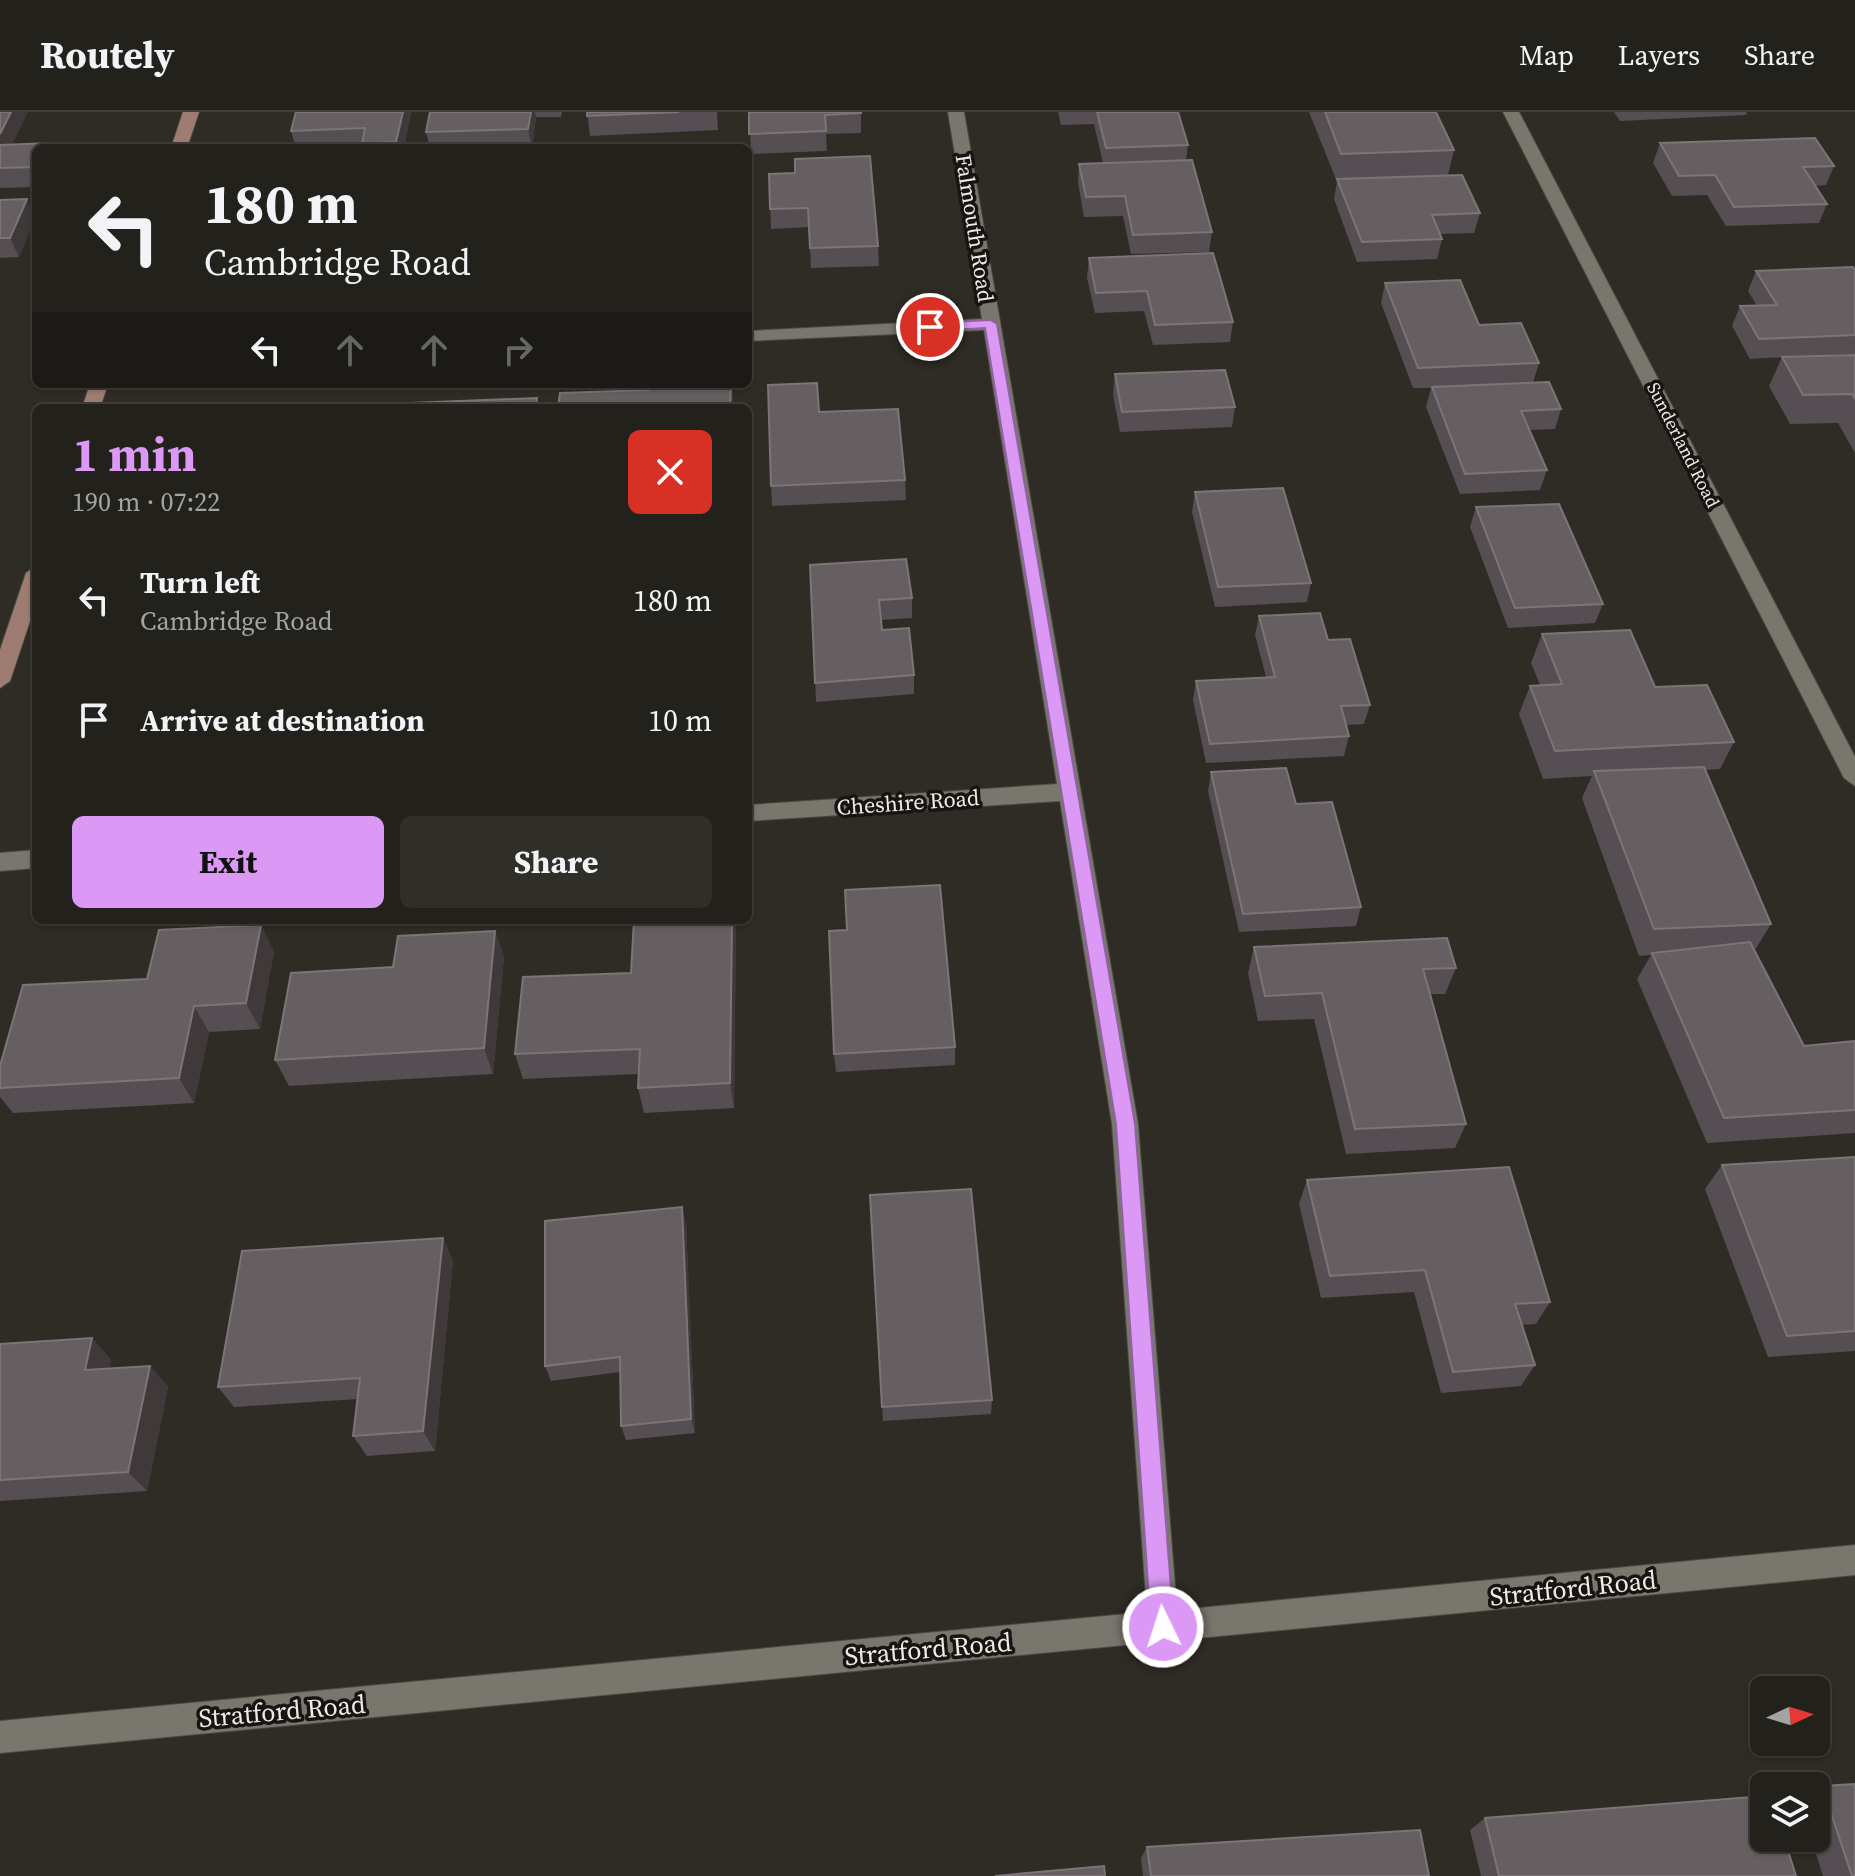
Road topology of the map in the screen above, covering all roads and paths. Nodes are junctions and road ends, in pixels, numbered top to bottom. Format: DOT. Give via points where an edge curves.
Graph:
graph roads {
  1 [pos="191,112"];
  2 [pos="956,112"];
  3 [pos="1511,112"];
  4 [pos="180,144"];
  5 [pos="991,324"];
  6 [pos="752,336"];
  7 [pos="32,585"];
  8 [pos="0,681"];
  9 [pos="1855,778"];
  10 [pos="1067,792"];
  11 [pos="752,813"];
  12 [pos="32,859"];
  13 [pos="0,862"];
  14 [pos="1855,1560"];
  15 [pos="1163,1627"];
  16 [pos="0,1737"];
  1 -- 4 [label="street"];
  2 -- 5 [label="street, Falmouth Road"];
  3 -- 9 [label="street, Sunderland Road"];
  5 -- 6 [label="street"];
  5 -- 10 [label="street, Falmouth Road"];
  7 -- 8 [label="street"];
  10 -- 11 [label="street, Cheshire Road"];
  10 -- 15 [label="street, Falmouth Road" via="1125,1124"];
  12 -- 13 [label="street"];
  14 -- 15 [label="street, Stratford Road"];
  15 -- 16 [label="street, Stratford Road"];
}
